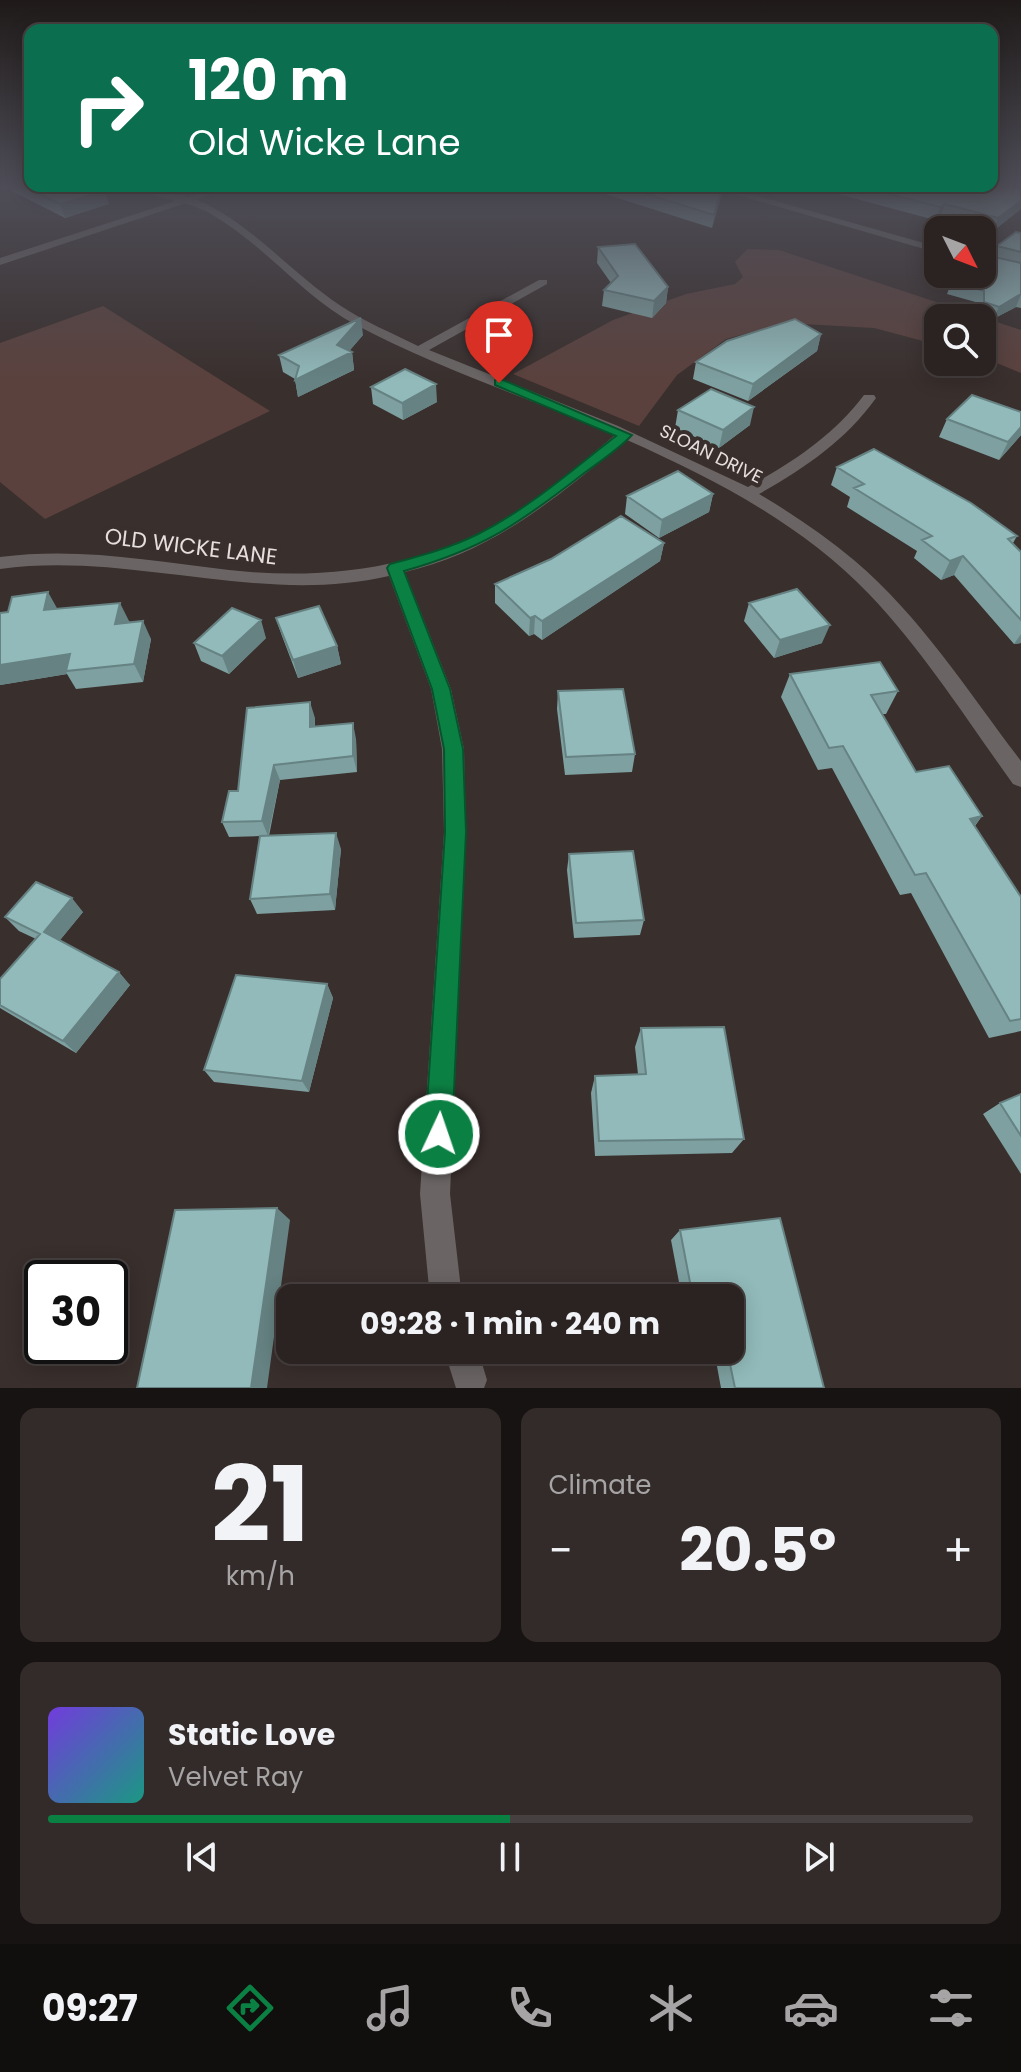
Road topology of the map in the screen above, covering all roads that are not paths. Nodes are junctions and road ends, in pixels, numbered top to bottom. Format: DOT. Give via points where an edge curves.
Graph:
graph roads {
  1 [pos="32,252"];
  2 [pos="271,252"];
  3 [pos="0,262"];
  4 [pos="543,282"];
  5 [pos="420,350"];
  6 [pos="869,398"];
  7 [pos="625,435"];
  8 [pos="749,493"];
  9 [pos="0,563"];
  10 [pos="395,568"];
  11 [pos="1021,778"];
  12 [pos="445,1284"];
  1 -- 3 [label="street"];
  2 -- 5 [label="street, SLOAN DRIVE" via="344,314"];
  4 -- 5 [label="street"];
  5 -- 7 [label="street, SLOAN DRIVE"];
  6 -- 8 [label="street" via="815,455"];
  7 -- 8 [label="street, SLOAN DRIVE"];
  7 -- 10 [label="street, OLD WICKE LANE" via="515,519 482,538"];
  8 -- 11 [label="street, SLOAN DRIVE" via="805,529 870,585 915,635"];
  9 -- 10 [label="street, OLD WICKE LANE" via="80,556 229,576 307,580"];
  10 -- 12 [label="street" via="441,689 453,749 455,832 435,1194"];
}
